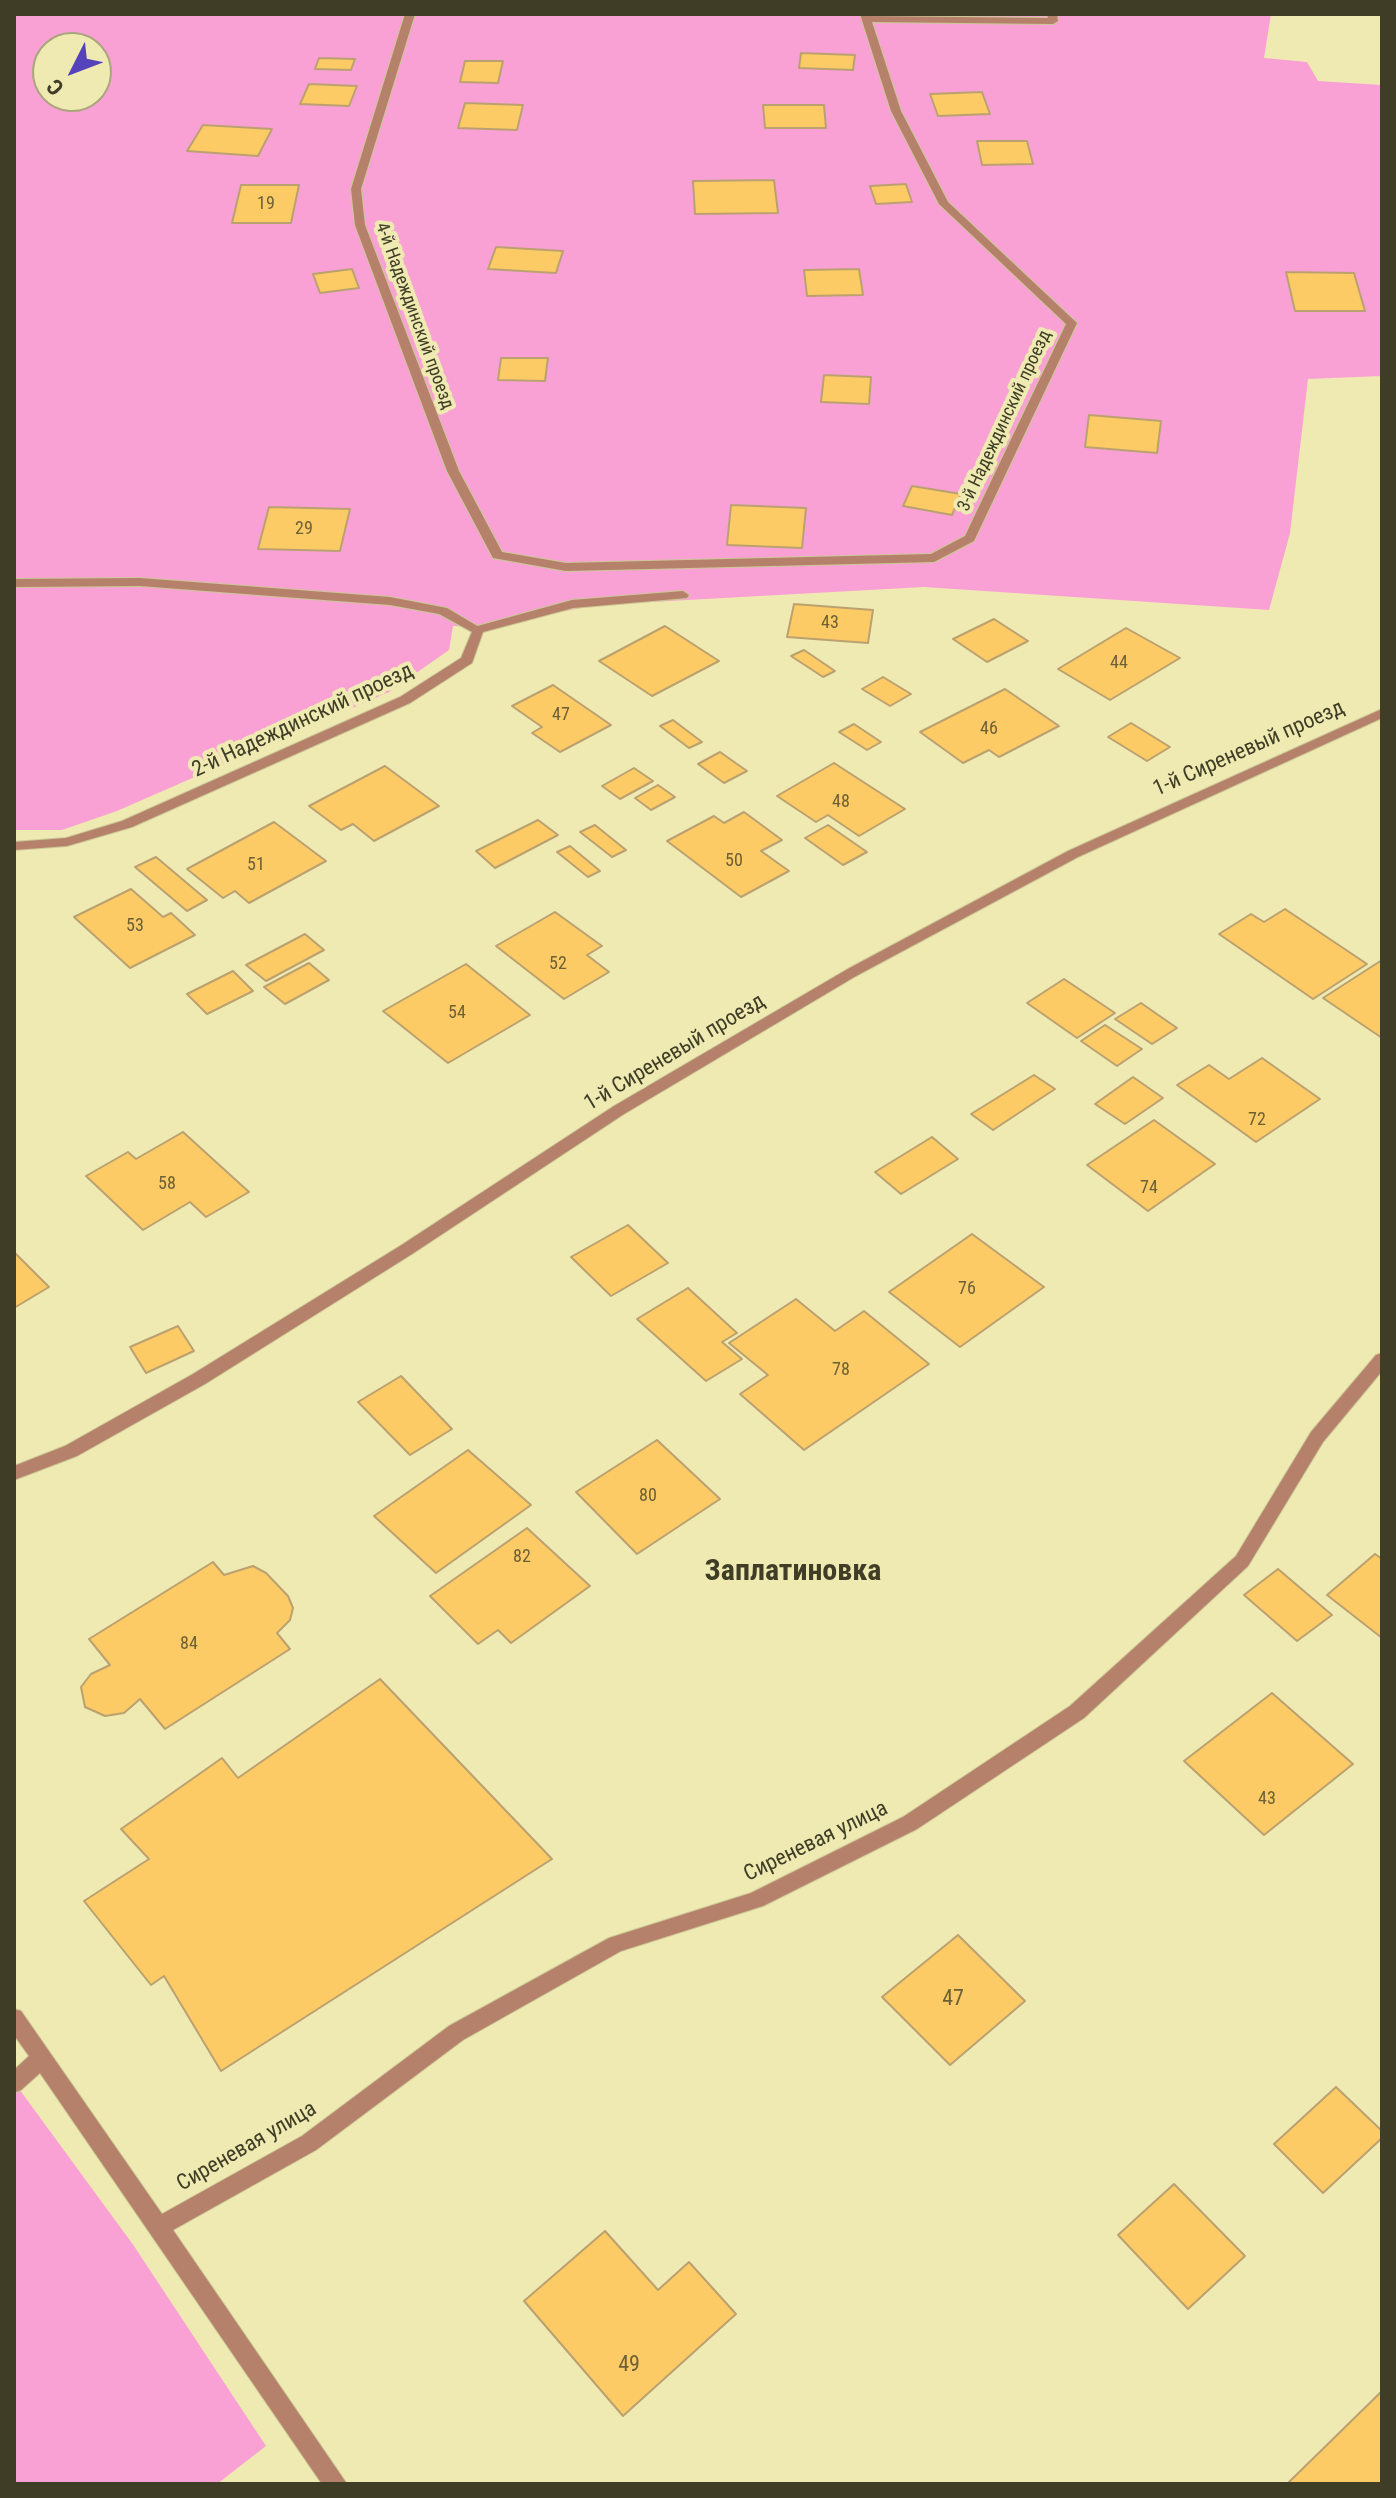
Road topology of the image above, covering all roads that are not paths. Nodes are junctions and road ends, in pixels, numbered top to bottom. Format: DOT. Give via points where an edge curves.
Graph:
graph roads {
  1 [pos="410,14"];
  2 [pos="1052,14"];
  3 [pos="866,16"];
  4 [pos="934,558"];
  5 [pos="14,583"];
  6 [pos="683,595"];
  7 [pos="478,630"];
  8 [pos="1382,713"];
  9 [pos="14,846"];
  10 [pos="1382,1359"];
  11 [pos="14,1473"];
  12 [pos="14,2018"];
  13 [pos="41,2058"];
  14 [pos="14,2083"];
  15 [pos="160,2226"];
  16 [pos="336,2484"];
  1 -- 4 [label="street, 4-й Надеждинский проезд" via="356,189 360,225 453,471 497,555 566,567"];
  2 -- 3 [label="street" via="1053,21"];
  3 -- 4 [label="street, 3-й Надеждинский проезд" via="896,111 944,204 1072,323 970,538"];
  5 -- 7 [label="street" via="140,582 390,601 443,611"];
  6 -- 7 [label="street" via="572,604"];
  7 -- 9 [label="street, 2-й Надеждинский проезд" via="467,660 405,700 127,824 67,842"];
  8 -- 11 [label="street, 1-й Сиреневый проезд" via="1073,854 851,973 619,1110 199,1379 71,1451"];
  10 -- 15 [label="street, Сиреневая улица" via="1317,1437 1242,1561 1077,1712 910,1823 756,1900 616,1944 456,2033 309,2143"];
  12 -- 13 [label="street"];
  13 -- 14 [label="street"];
  13 -- 15 [label="street"];
  15 -- 16 [label="street"];
}
